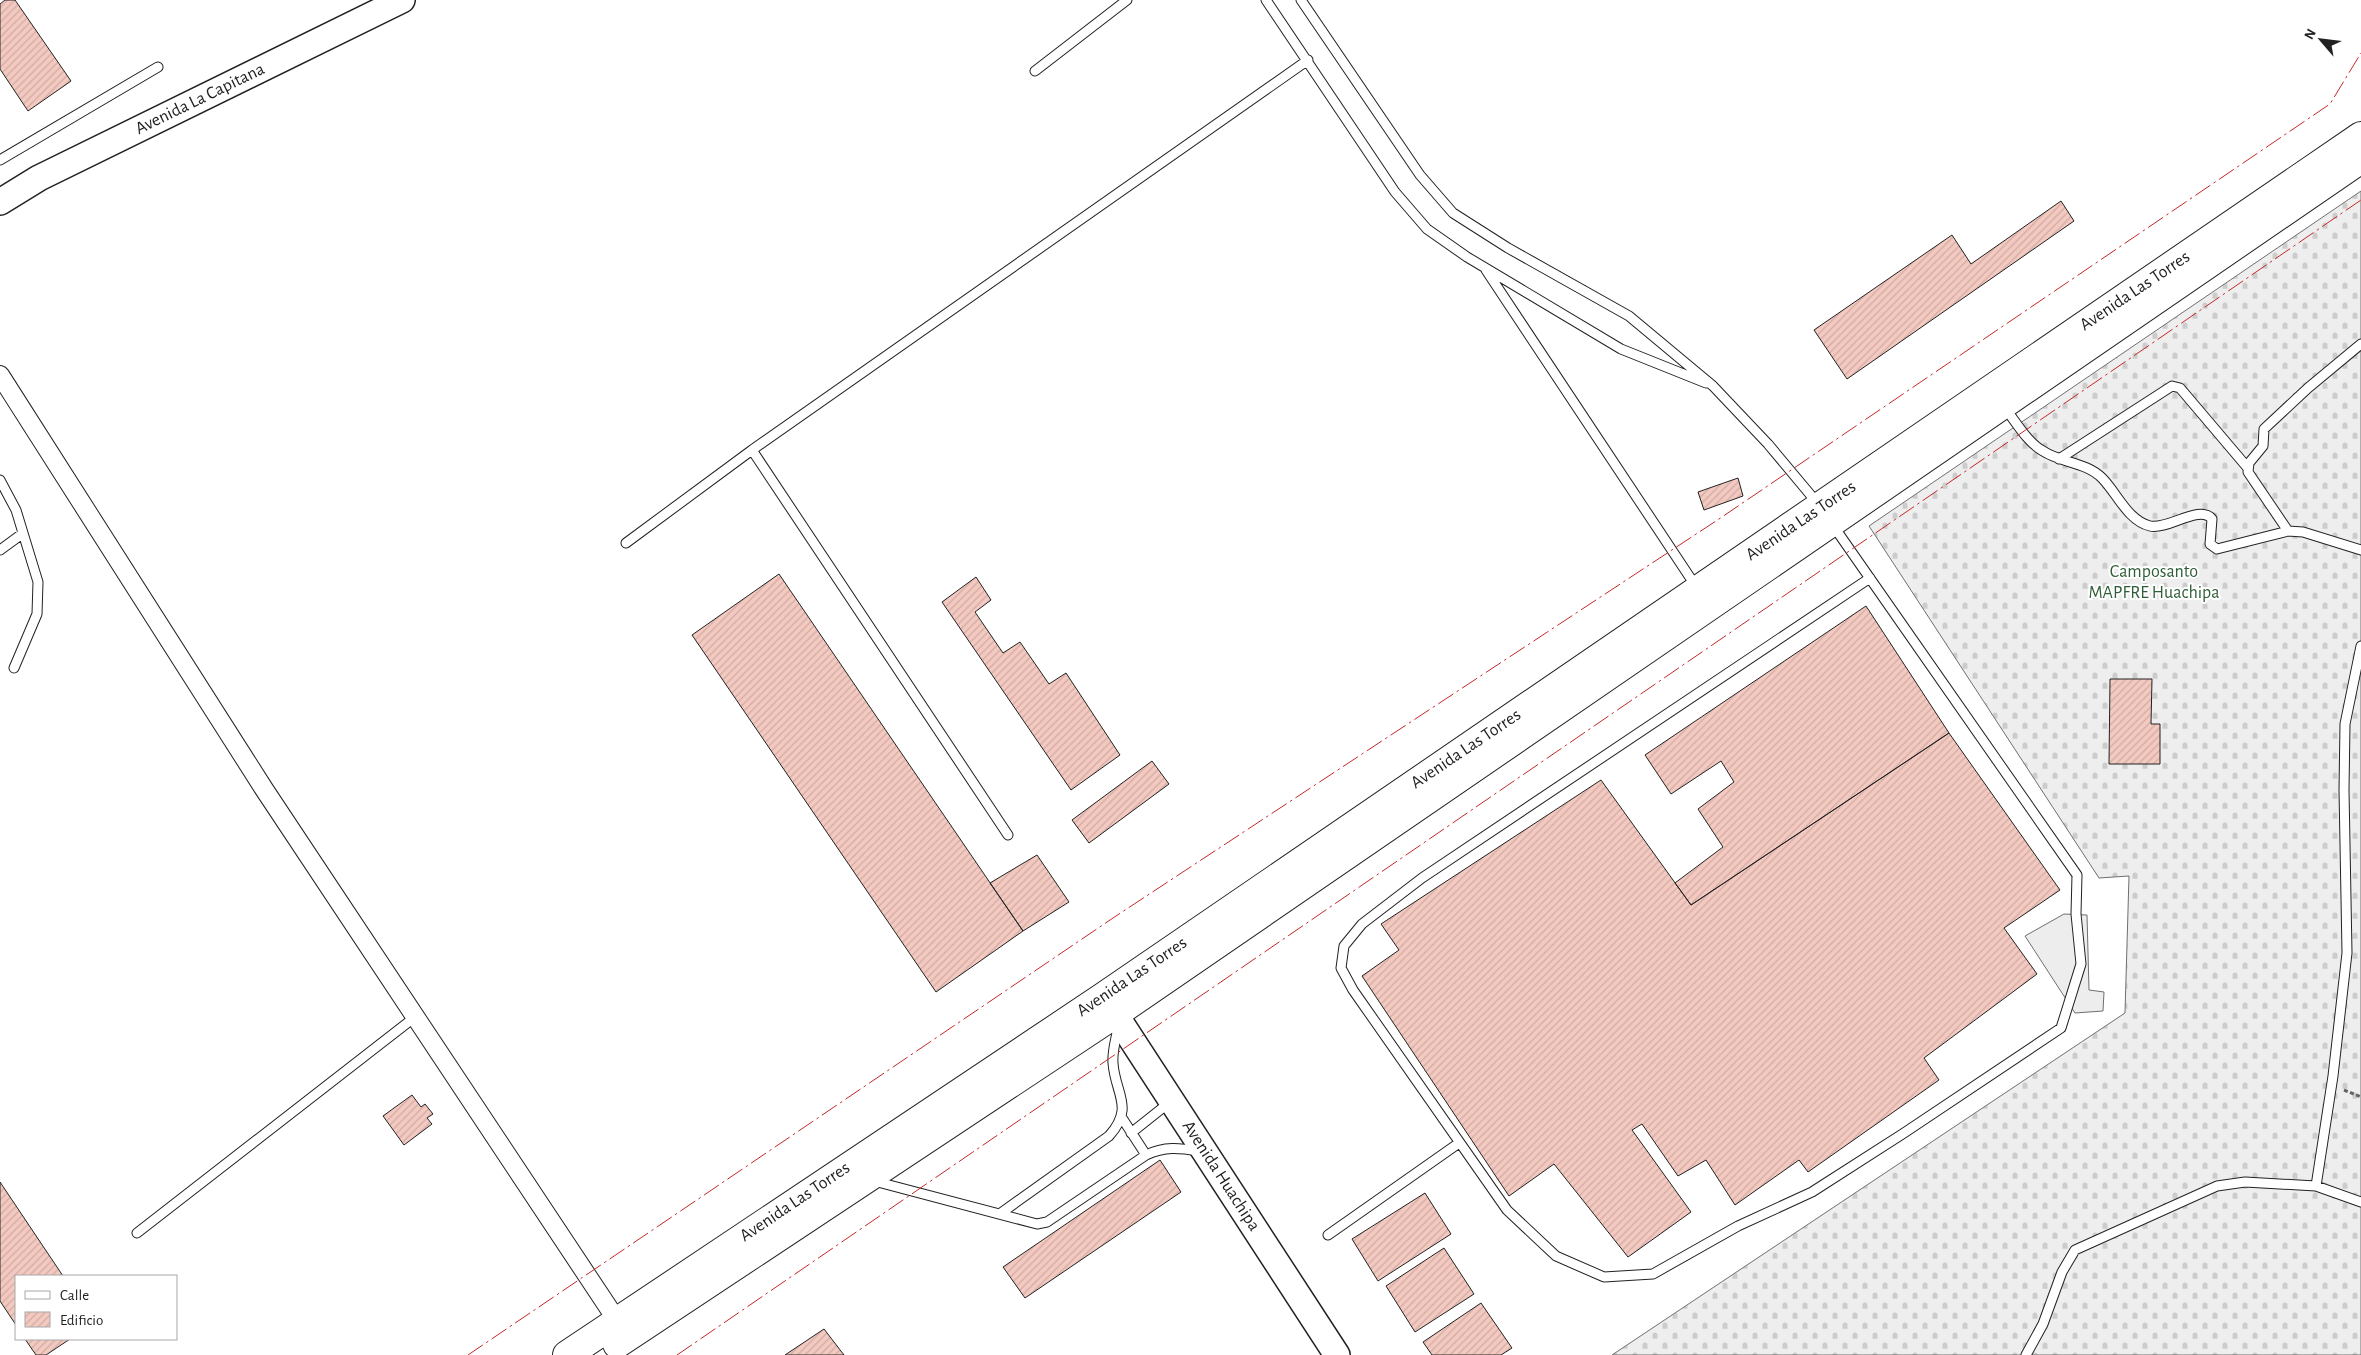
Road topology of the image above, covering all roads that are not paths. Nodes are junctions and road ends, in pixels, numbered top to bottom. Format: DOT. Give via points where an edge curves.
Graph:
graph roads {
  1 [pos="402,0"];
  2 [pos="1127,0"];
  3 [pos="1266,0"];
  4 [pos="1301,0"];
  5 [pos="1308,60"];
  6 [pos="158,67"];
  7 [pos="1035,71"];
  8 [pos="2361,136"];
  9 [pos="2361,159"];
  10 [pos="0,160"];
  11 [pos="0,202"];
  12 [pos="1484,268"];
  13 [pos="2361,344"];
  14 [pos="0,375"];
  15 [pos="1713,386"];
  16 [pos="2004,406"];
  17 [pos="752,450"];
  18 [pos="2059,459"];
  19 [pos="2247,467"];
  20 [pos="0,480"];
  21 [pos="1827,515"];
  22 [pos="2288,532"];
  23 [pos="22,534"];
  24 [pos="626,543"];
  25 [pos="0,550"];
  26 [pos="2361,550"];
  27 [pos="1870,578"];
  28 [pos="1699,590"];
  29 [pos="2361,646"];
  30 [pos="14,668"];
  31 [pos="1008,835"];
  32 [pos="1113,1010"];
  33 [pos="415,1017"];
  34 [pos="1172,1100"];
  35 [pos="1122,1118"];
  36 [pos="1131,1133"];
  37 [pos="1459,1143"];
  38 [pos="1205,1151"];
  39 [pos="1146,1155"];
  40 [pos="866,1179"];
  41 [pos="2316,1186"];
  42 [pos="2361,1202"];
  43 [pos="1001,1213"];
  44 [pos="137,1233"];
  45 [pos="1328,1235"];
  46 [pos="622,1329"];
  47 [pos="567,1355"];
  48 [pos="601,1355"];
  49 [pos="1337,1355"];
  50 [pos="2026,1355"];
  1 -- 11 [label="street, Avenida La Capitana" via="39,178"];
  2 -- 7 [label="lane"];
  3 -- 5 [label="lane"];
  4 -- 15 [label="lane" via="1420,175 1453,213 1629,316"];
  5 -- 12 [label="lane" via="1395,192 1426,229"];
  5 -- 17 [label="lane"];
  6 -- 10 [label="lane"];
  8 -- 21 [label="main road, Avenida Las Torres"];
  9 -- 16 [label="main road, Avenida Las Torres"];
  12 -- 15 [label="lane" via="1621,349"];
  12 -- 28 [label="lane"];
  13 -- 19 [label="lane" via="2264,429 2263,446"];
  14 -- 33 [label="street" via="264,789"];
  15 -- 21 [label="lane" via="1768,444"];
  16 -- 18 [label="lane" via="2042,451"];
  16 -- 21 [label="main road, Avenida Las Torres"];
  17 -- 24 [label="lane"];
  17 -- 31 [label="lane"];
  18 -- 19 [label="lane" via="2172,386 2180,388"];
  18 -- 22 [label="lane" via="2082,465 2100,477 2131,514 2150,526 2168,525 2192,516 2209,516 2212,519 2210,544 2217,549"];
  19 -- 22 [label="lane"];
  20 -- 23 [label="lane" via="16,510"];
  21 -- 27 [label="lane"];
  21 -- 28 [label="main road, Avenida Las Torres"];
  21 -- 32 [label="main road, Avenida Las Torres"];
  22 -- 26 [label="lane" via="2303,532"];
  23 -- 25 [label="lane"];
  23 -- 30 [label="lane" via="38,582 37,614"];
  27 -- 37 [label="lane" via="1422,878 1362,924 1344,946 1341,968 1353,990"];
  27 -- 37 [label="lane" via="2077,875 2076,914 2081,964 2061,1028 1812,1192 1738,1226 1653,1274 1604,1277 1556,1256 1507,1210"];
  28 -- 32 [label="main road, Avenida Las Torres"];
  29 -- 41 [label="lane" via="2346,724 2347,953"];
  32 -- 34 [label="street, Avenida Huachipa"];
  32 -- 35 [label="lane" via="1113,1062 1123,1104"];
  32 -- 40 [label="main road, Avenida Las Torres"];
  32 -- 46 [label="main road, Avenida Las Torres"];
  33 -- 44 [label="lane"];
  33 -- 46 [label="street"];
  34 -- 36 [label="lane"];
  34 -- 38 [label="street, Avenida Huachipa"];
  35 -- 36 [label="lane"];
  35 -- 43 [label="lane" via="1109,1136"];
  36 -- 39 [label="lane"];
  37 -- 45 [label="lane"];
  38 -- 39 [label="lane" via="1174,1147"];
  38 -- 49 [label="street, Avenida Huachipa"];
  39 -- 43 [label="lane" via="1047,1222 1028,1223"];
  40 -- 43 [label="lane"];
  40 -- 46 [label="main road, Avenida Las Torres"];
  41 -- 42 [label="lane"];
  41 -- 50 [label="lane" via="2245,1182 2217,1186 2075,1250"];
  46 -- 47 [label="main road, Avenida Las Torres"];
  46 -- 48 [label="main road, Avenida Las Torres"];
}
